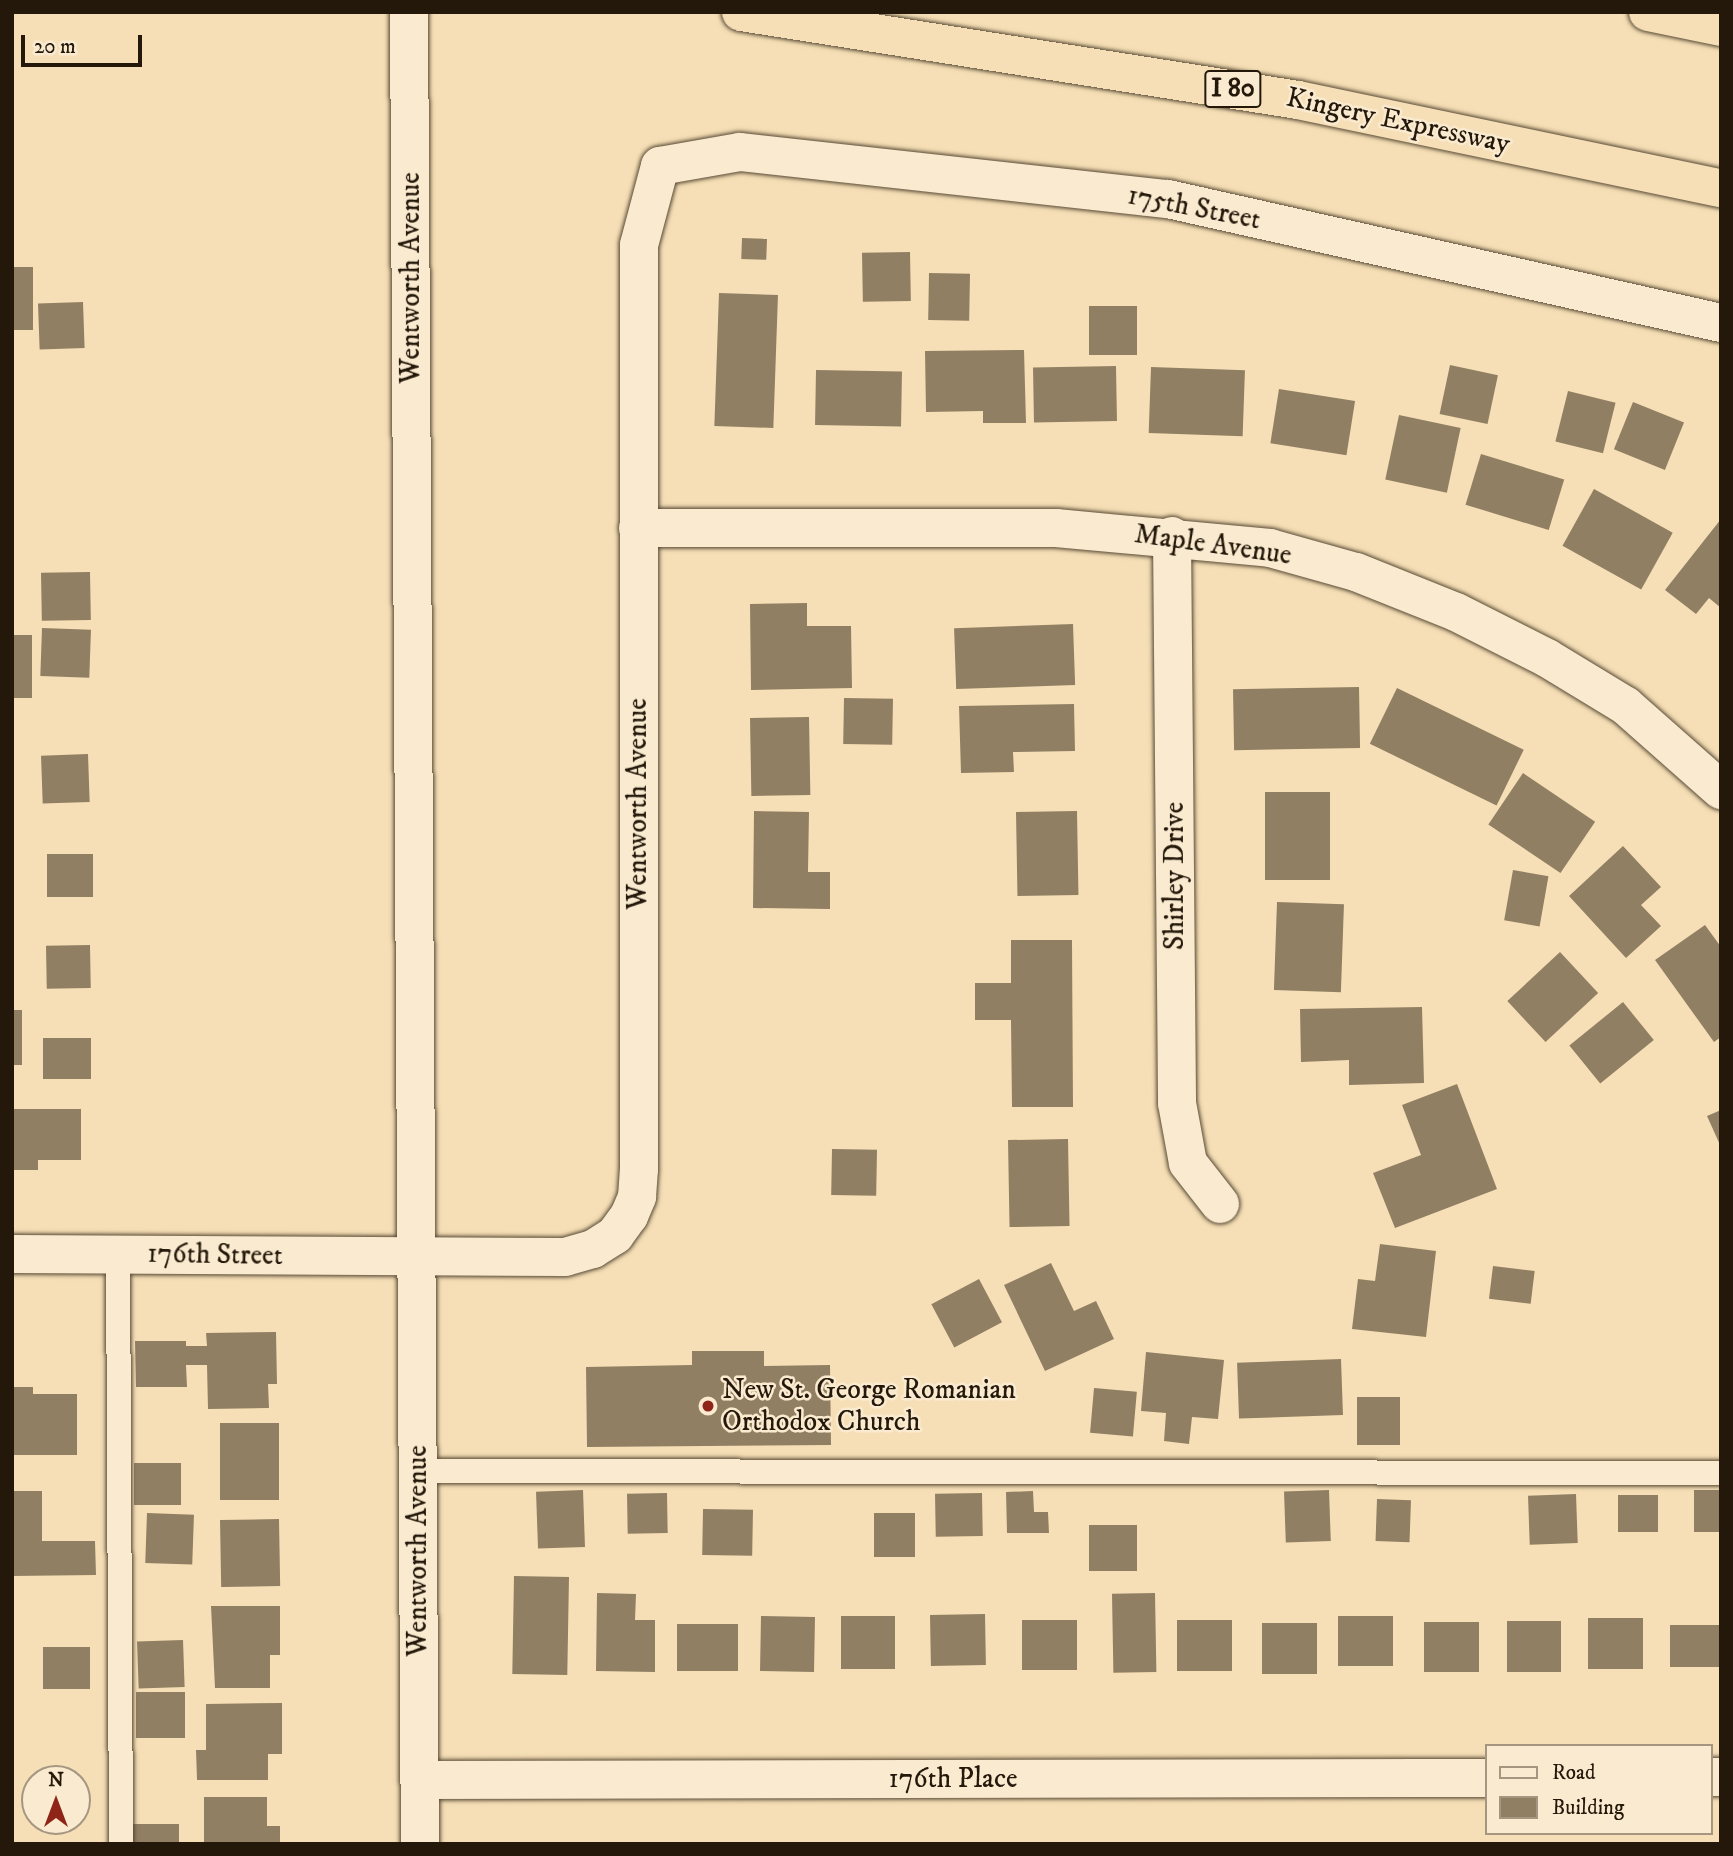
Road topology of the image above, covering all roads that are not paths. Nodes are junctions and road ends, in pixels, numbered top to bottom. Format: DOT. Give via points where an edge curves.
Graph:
graph roads {
  1 [pos="409,12"];
  2 [pos="741,12"];
  3 [pos="1648,12"];
  4 [pos="1721,27"];
  5 [pos="660,166"];
  6 [pos="1721,188"];
  7 [pos="1721,323"];
  8 [pos="638,528"];
  9 [pos="1172,536"];
  10 [pos="1721,790"];
  11 [pos="1220,1204"];
  12 [pos="12,1254"];
  13 [pos="118,1254"];
  14 [pos="417,1257"];
  15 [pos="418,1471"];
  16 [pos="1721,1473"];
  17 [pos="1484,1778"];
  18 [pos="420,1780"];
  19 [pos="121,1844"];
  20 [pos="420,1844"];
  1 -- 14 [label="street, Wentworth Avenue"];
  2 -- 6 [label="highway, Kingery Expressway / I 80" via="1298,100"];
  3 -- 4 [label="highway"];
  5 -- 7 [label="street, 175th Street" via="740,152 1168,199"];
  5 -- 8 [label="street, Wentworth Avenue" via="639,245"];
  8 -- 9 [label="street, Maple Avenue" via="1056,528"];
  8 -- 14 [label="street, Wentworth Avenue" via="637,1197 615,1235 593,1249 541,1258"];
  9 -- 10 [label="street, Maple Avenue" via="1270,548 1356,572 1456,612 1547,658 1626,706"];
  9 -- 11 [label="street, Shirley Drive" via="1177,1102 1188,1163"];
  12 -- 13 [label="street, 176th Street"];
  13 -- 14 [label="street, 176th Street"];
  13 -- 19 [label="lane"];
  14 -- 15 [label="street, Wentworth Avenue"];
  15 -- 16 [label="lane"];
  15 -- 18 [label="street, Wentworth Avenue"];
  17 -- 18 [label="street, 176th Place"];
  18 -- 20 [label="street, Wentworth Avenue"];
}
